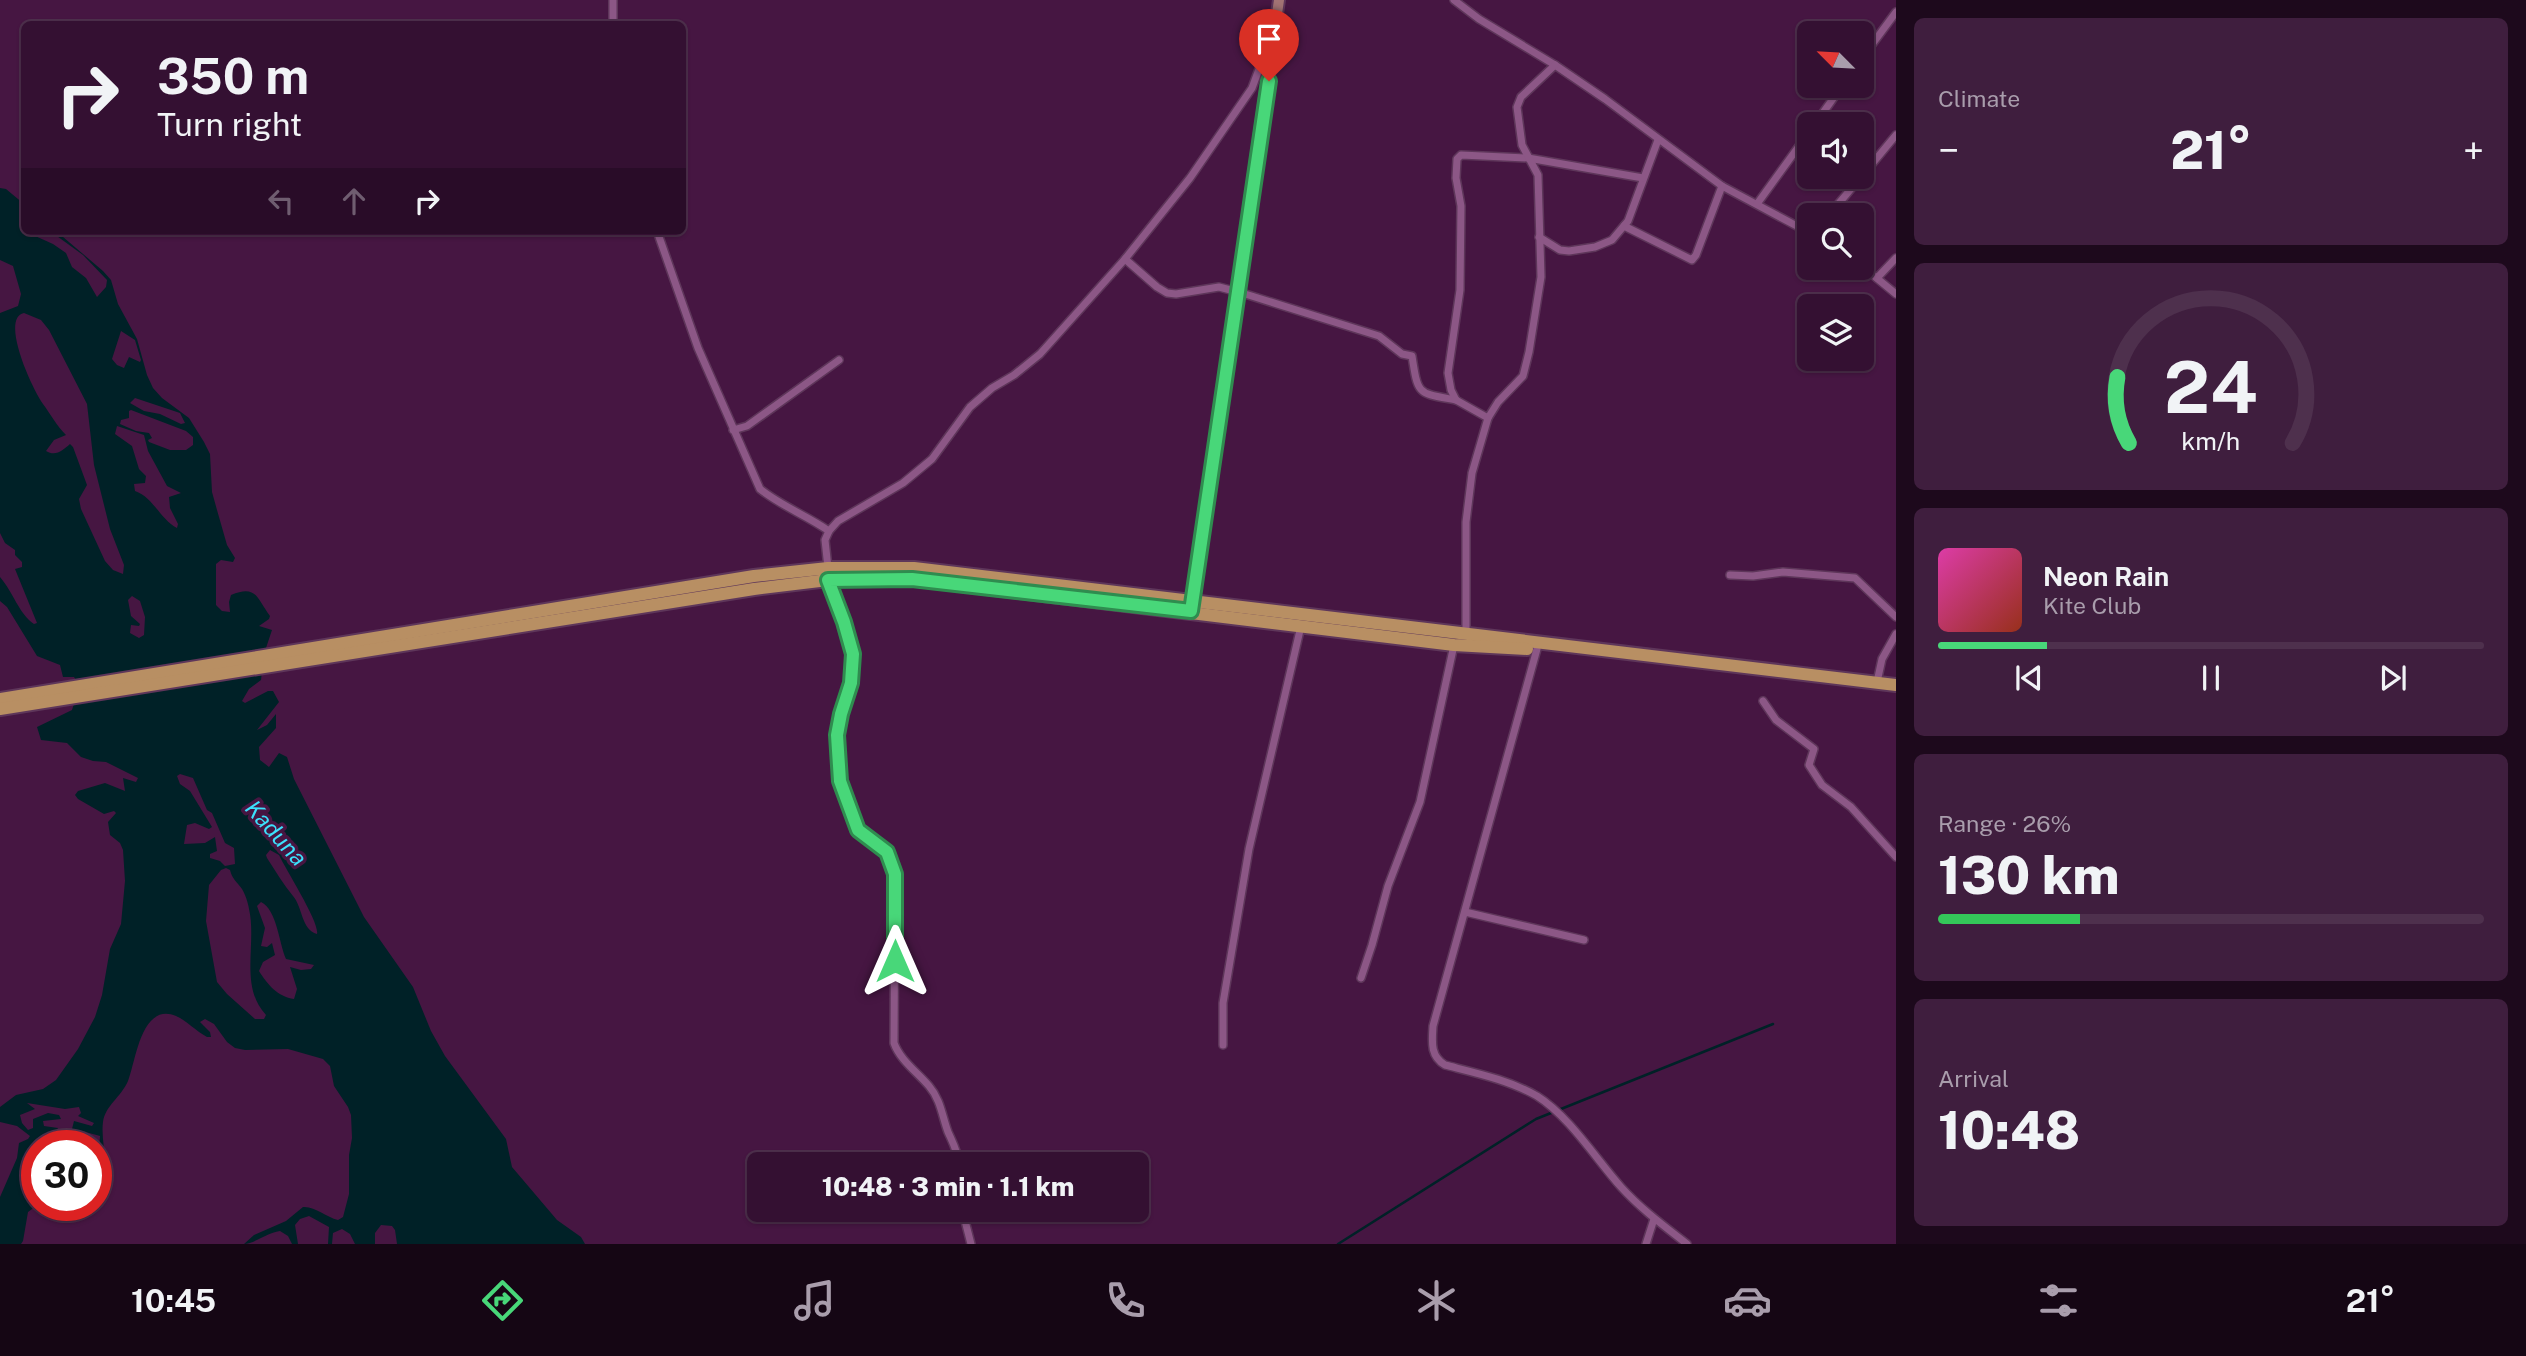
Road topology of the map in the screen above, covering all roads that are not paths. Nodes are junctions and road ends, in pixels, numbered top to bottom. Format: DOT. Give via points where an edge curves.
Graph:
graph roads {
  1 [pos="613,0"];
  2 [pos="1279,0"];
  3 [pos="1454,0"];
  4 [pos="1896,12"];
  5 [pos="613,21"];
  6 [pos="1874,42"];
  7 [pos="1272,54"];
  8 [pos="1555,65"];
  9 [pos="1896,135"];
  10 [pos="1658,140"];
  11 [pos="1797,149"];
  12 [pos="1528,158"];
  13 [pos="1874,162"];
  14 [pos="1643,178"];
  15 [pos="1722,186"];
  16 [pos="1851,189"];
  17 [pos="1839,203"];
  18 [pos="1757,204"];
  19 [pos="1624,226"];
  20 [pos="1797,226"];
  21 [pos="658,235"];
  22 [pos="1539,237"];
  23 [pos="1896,258"];
  24 [pos="1125,259"];
  25 [pos="1874,276"];
  26 [pos="1877,278"];
  27 [pos="1238,292"];
  28 [pos="1896,294"];
  29 [pos="839,360"];
  30 [pos="1456,400"];
  31 [pos="1488,418"];
  32 [pos="733,430"];
  33 [pos="829,531"];
  34 [pos="828,574"];
  35 [pos="1730,575"];
  36 [pos="1191,606"];
  37 [pos="1896,617"];
  38 [pos="1301,626"];
  39 [pos="1466,634"];
  40 [pos="1896,634"];
  41 [pos="1454,645"];
  42 [pos="1537,649"];
  43 [pos="1877,682"];
  44 [pos="1896,685"];
  45 [pos="1896,693"];
  46 [pos="0,699"];
  47 [pos="27,700"];
  48 [pos="1763,701"];
  49 [pos="0,709"];
  50 [pos="1896,857"];
  51 [pos="1465,912"];
  52 [pos="1584,940"];
  53 [pos="1361,978"];
  54 [pos="1223,1045"];
  55 [pos="958,1152"];
  56 [pos="1654,1219"];
  57 [pos="965,1222"];
  58 [pos="971,1244"];
  59 [pos="1646,1244"];
  60 [pos="1687,1244"];
  1 -- 5 [label="street"];
  2 -- 7 [label="main road"];
  3 -- 8 [label="street"];
  4 -- 6 [label="street"];
  7 -- 24 [label="street" via="1262,61 1252,88 1190,178"];
  7 -- 27 [label="main road"];
  8 -- 10 [label="street"];
  8 -- 12 [label="street" via="1521,97 1517,107"];
  9 -- 13 [label="street"];
  10 -- 14 [label="street"];
  10 -- 15 [label="street"];
  11 -- 18 [label="street"];
  12 -- 14 [label="street"];
  12 -- 22 [label="street" via="1538,175"];
  12 -- 30 [label="street" via="1461,155 1456,162 1461,206 1460,290 1448,373"];
  14 -- 19 [label="street"];
  15 -- 18 [label="street"];
  15 -- 19 [label="street" via="1692,260"];
  16 -- 17 [label="street"];
  18 -- 20 [label="street"];
  19 -- 22 [label="street" via="1612,240 1569,251"];
  21 -- 32 [label="street"];
  22 -- 31 [label="street" via="1541,277 1527,366"];
  23 -- 26 [label="street"];
  24 -- 27 [label="street" via="1167,293 1219,287"];
  24 -- 33 [label="street" via="1040,354 970,407 932,459"];
  25 -- 26 [label="street"];
  26 -- 28 [label="street"];
  27 -- 30 [label="street" via="1379,336 1412,356 1420,391"];
  27 -- 36 [label="main road"];
  29 -- 32 [label="street" via="755,420"];
  30 -- 31 [label="street"];
  31 -- 39 [label="street" via="1472,473 1466,522"];
  32 -- 33 [label="street" via="760,489"];
  33 -- 34 [label="street" via="825,540"];
  34 -- 36 [label="main road"];
  34 -- 47 [label="main road"];
  34 -- 55 [label="street" via="853,654 851,683 837,735 840,781 858,830 887,852 895,874 894,1043 940,1102"];
  35 -- 37 [label="street" via="1783,572 1854,578"];
  36 -- 38 [label="main road"];
  36 -- 39 [label="main road"];
  38 -- 41 [label="main road"];
  38 -- 54 [label="street" via="1245,873 1223,1003"];
  39 -- 43 [label="main road"];
  40 -- 43 [label="street" via="1882,659"];
  41 -- 42 [label="main road"];
  41 -- 53 [label="street" via="1420,802 1388,886"];
  42 -- 45 [label="main road"];
  42 -- 51 [label="street"];
  43 -- 44 [label="main road"];
  46 -- 47 [label="main road"];
  47 -- 49 [label="main road"];
  48 -- 50 [label="street" via="1776,720 1814,749 1809,765 1822,785 1851,807"];
  51 -- 52 [label="street"];
  51 -- 56 [label="street" via="1433,1026 1433,1051 1438,1061 1540,1098"];
  56 -- 59 [label="street"];
  56 -- 60 [label="street"];
  57 -- 58 [label="street"];
}
